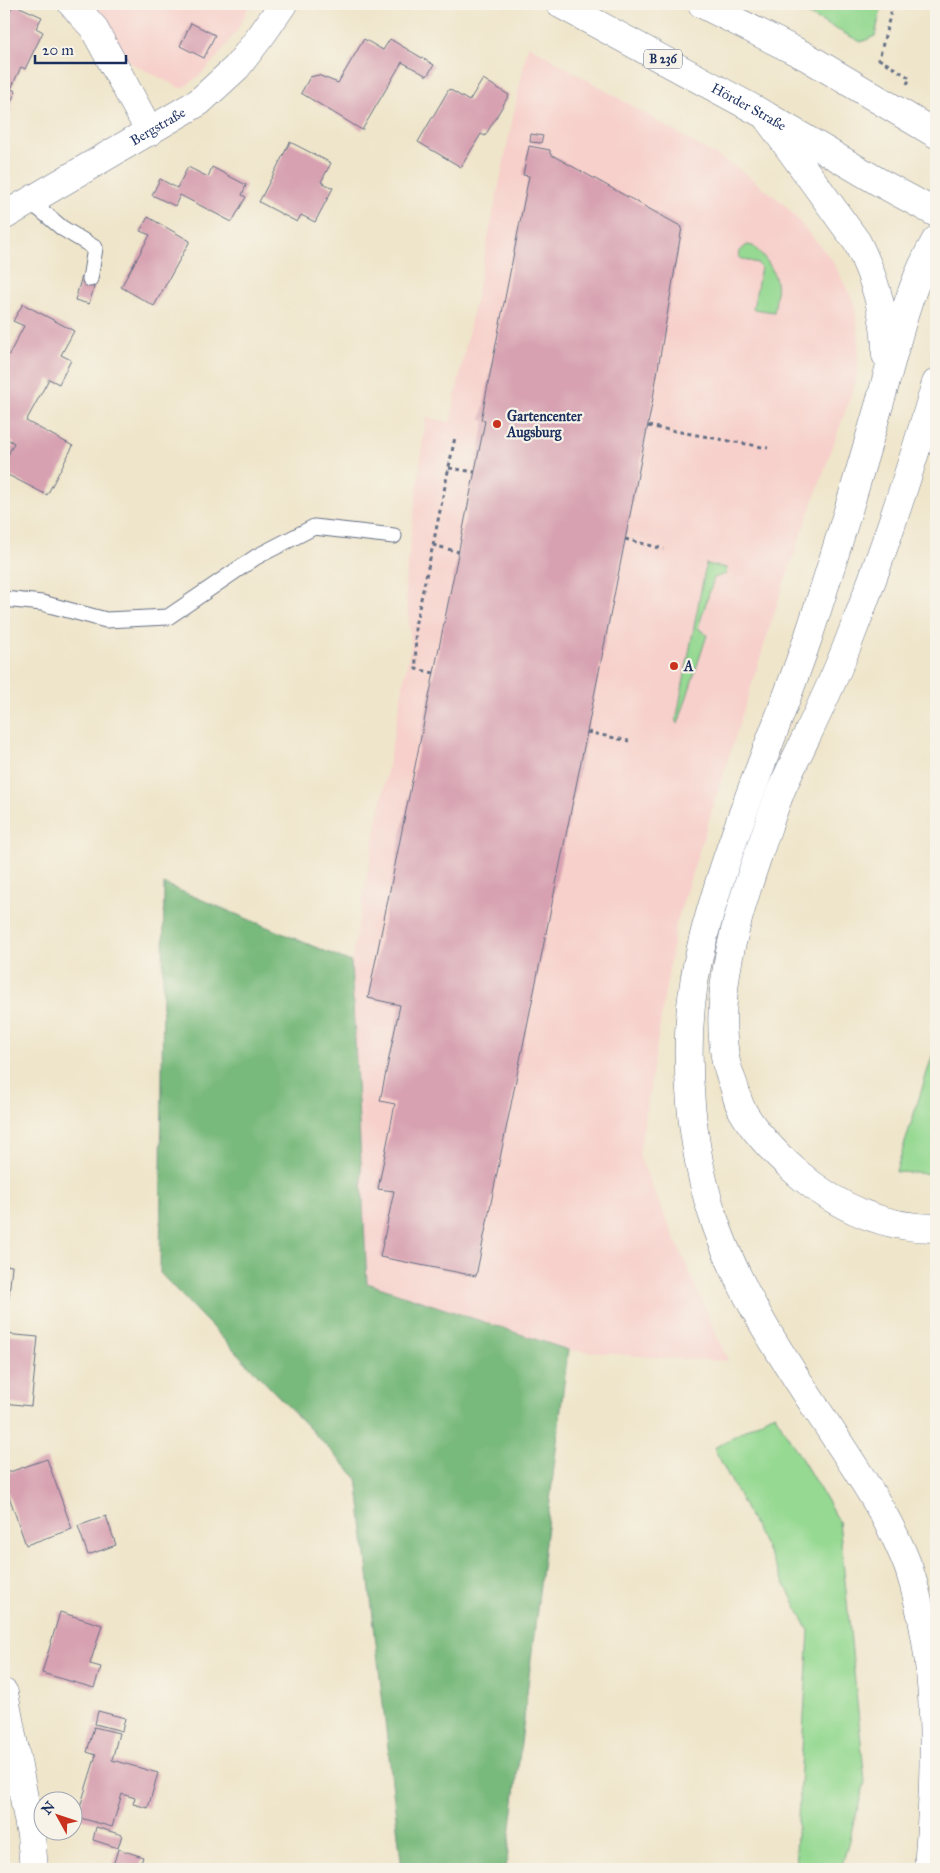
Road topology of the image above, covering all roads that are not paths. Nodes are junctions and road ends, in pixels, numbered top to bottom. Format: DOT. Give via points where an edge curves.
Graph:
graph roads {
  1 [pos="72,4"];
  2 [pos="283,4"];
  3 [pos="560,4"];
  4 [pos="702,4"];
  5 [pos="765,114"];
  6 [pos="150,132"];
  7 [pos="936,134"];
  8 [pos="30,201"];
  9 [pos="936,212"];
  10 [pos="4,216"];
  11 [pos="936,240"];
  12 [pos="90,279"];
  13 [pos="936,383"];
  14 [pos="881,399"];
  15 [pos="394,536"];
  16 [pos="4,599"];
  17 [pos="936,1228"];
  18 [pos="4,1693"];
  19 [pos="34,1869"];
  20 [pos="928,1869"];
  1 -- 6 [label="main road" via="93,27"];
  2 -- 6 [label="main road, Bergstraße" via="237,67 199,102"];
  3 -- 5 [label="main road, Hörder Straße / B 236"];
  4 -- 7 [label="main road" via="807,57"];
  5 -- 9 [label="main road, Hörder Straße / B 236"];
  5 -- 14 [label="main road" via="843,221 867,262 884,321 886,354"];
  6 -- 8 [label="main road, Bergstraße"];
  8 -- 10 [label="main road, Bergstraße"];
  8 -- 12 [label="lane" via="62,228 95,248"];
  11 -- 14 [label="main road" via="910,296"];
  13 -- 17 [label="main road" via="868,594 832,685 782,790 748,884 727,971 722,1021 726,1063 741,1108 762,1138 786,1163 826,1195 864,1215 901,1225"];
  14 -- 20 [label="main road" via="809,634 739,823 710,913 692,991 688,1050 701,1169 724,1248 735,1274 786,1362 862,1478 887,1523 913,1582 926,1630 934,1695 935,1758"];
  15 -- 16 [label="lane" via="314,527 256,557 168,617 106,620 42,603"];
  18 -- 19 [label="main road"];
}
